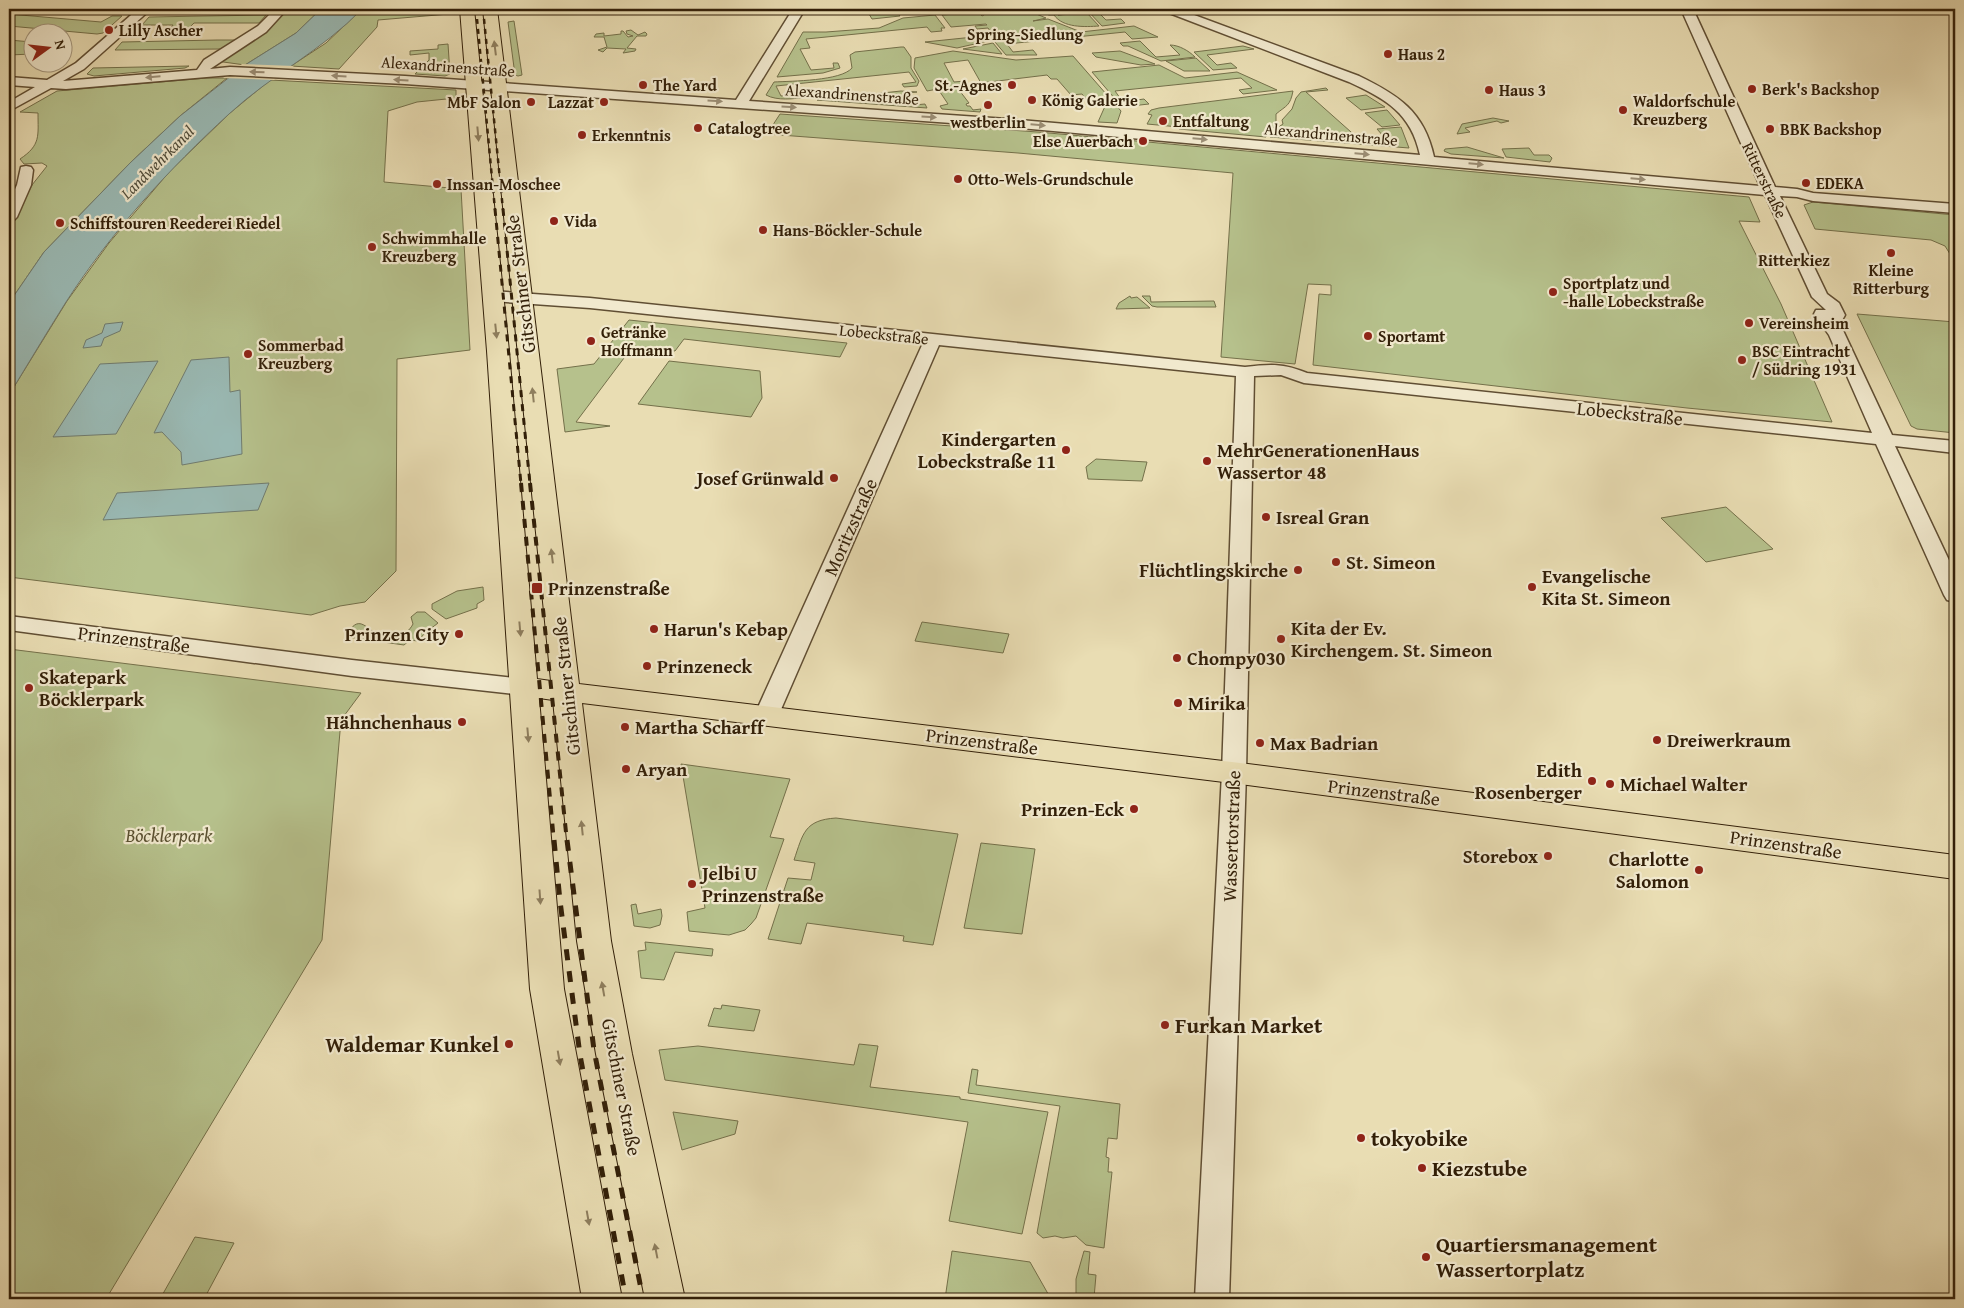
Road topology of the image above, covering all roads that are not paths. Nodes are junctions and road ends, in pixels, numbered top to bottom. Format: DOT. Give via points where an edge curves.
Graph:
graph roads {
  1 [pos="145,9"];
  2 [pos="281,9"];
  3 [pos="466,9"];
  4 [pos="490,9"];
  5 [pos="799,9"];
  6 [pos="1168,9"];
  7 [pos="1687,9"];
  8 [pos="202,72"];
  9 [pos="9,81"];
  10 [pos="49,85"];
  11 [pos="474,85"];
  12 [pos="499,87"];
  13 [pos="741,103"];
  14 [pos="9,107"];
  15 [pos="1428,160"];
  16 [pos="26,170"];
  17 [pos="1770,191"];
  18 [pos="1955,208"];
  19 [pos="9,217"];
  20 [pos="492,296"];
  21 [pos="522,298"];
  22 [pos="933,339"];
  23 [pos="1245,372"];
  24 [pos="1884,440"];
  25 [pos="1955,447"];
  26 [pos="1955,595"];
  27 [pos="9,623"];
  28 [pos="524,687"];
  29 [pos="567,692"];
  30 [pos="767,714"];
  31 [pos="1234,773"];
  32 [pos="1955,867"];
  33 [pos="602,1299"];
  34 [pos="665,1299"];
  35 [pos="1212,1299"];
  1 -- 10 [label="street" via="93,56"];
  2 -- 8 [label="street" via="262,29 208,63"];
  3 -- 11 [label="main road, Gitschiner Straße"];
  12 -- 4 [label="main road, Gitschiner Straße, one-way"];
  5 -- 13 [label="street"];
  6 -- 15 [label="street" via="1354,79 1380,92 1417,124 1423,135"];
  7 -- 17 [label="street, Ritterstraße"];
  8 -- 10 [label="street, Alexandrinenstraße, one-way"];
  11 -- 8 [label="street, Alexandrinenstraße, one-way" via="284,73"];
  9 -- 10 [label="street"];
  10 -- 14 [label="street"];
  11 -- 12 [label="street, Alexandrinenstraße"];
  11 -- 20 [label="main road, Gitschiner Straße, one-way"];
  12 -- 13 [label="street, Alexandrinenstraße, one-way"];
  12 -- 21 [label="main road, Gitschiner Straße"];
  13 -- 15 [label="street, Alexandrinenstraße, one-way" via="1029,124"];
  15 -- 17 [label="street, Alexandrinenstraße, one-way"];
  16 -- 19 [label="street" via="24,185"];
  17 -- 18 [label="street, Alexandrinenstraße"];
  17 -- 24 [label="street, Ritterstraße" via="1820,297 1833,307 1837,315 1832,324"];
  20 -- 21 [label="street, Lobeckstraße"];
  20 -- 28 [label="main road, Gitschiner Straße, one-way"];
  21 -- 22 [label="street, Lobeckstraße"];
  29 -- 21 [label="main road, Gitschiner Straße, one-way"];
  22 -- 23 [label="street, Lobeckstraße"];
  22 -- 30 [label="street, Moritzstraße"];
  23 -- 24 [label="street, Lobeckstraße" via="1267,380 1286,382 1304,378"];
  23 -- 31 [label="street, Wassertorstraße"];
  24 -- 25 [label="street, Lobeckstraße"];
  24 -- 26 [label="street, Ritterstraße"];
  27 -- 28 [label="street, Prinzenstraße"];
  28 -- 29 [label="main road, Prinzenstraße"];
  28 -- 33 [label="main road, Gitschiner Straße, one-way" via="547,989"];
  29 -- 30 [label="main road, Prinzenstraße"];
  34 -- 29 [label="main road, Gitschiner Straße, one-way" via="594,941"];
  30 -- 31 [label="main road, Prinzenstraße"];
  31 -- 32 [label="main road, Prinzenstraße"];
  31 -- 35 [label="street, Wassertorstraße"];
}
